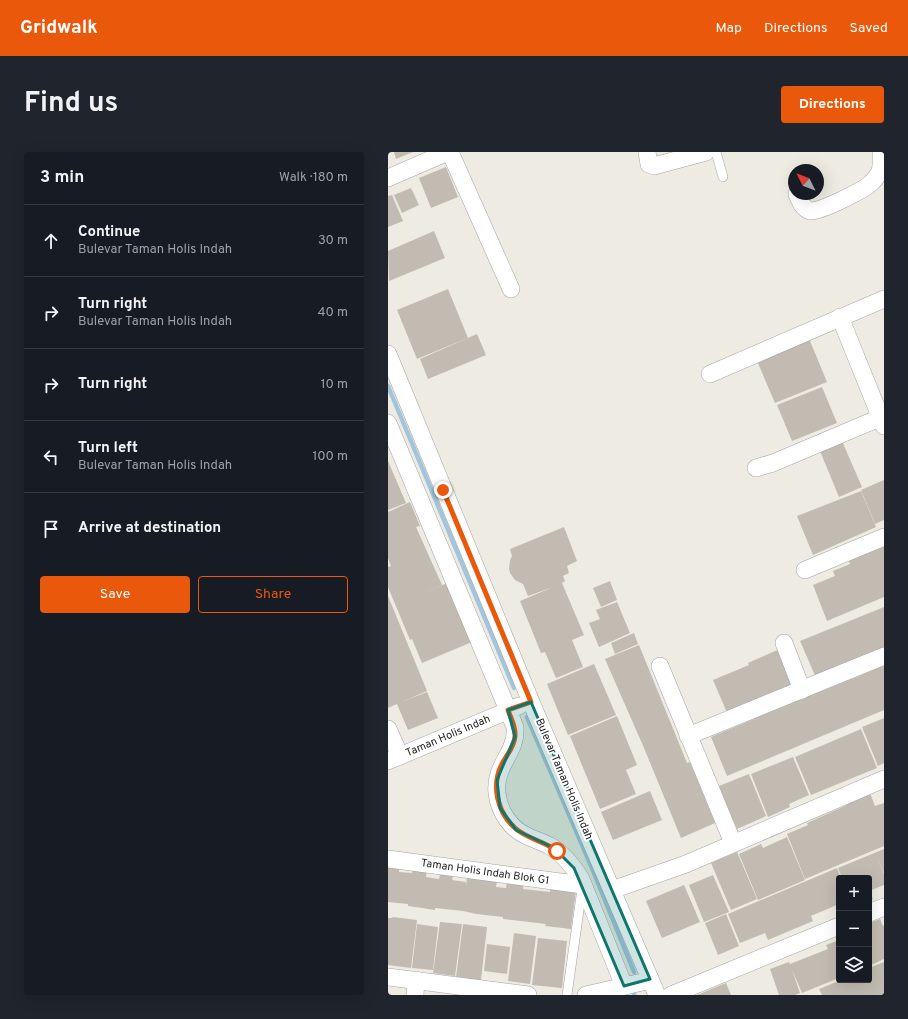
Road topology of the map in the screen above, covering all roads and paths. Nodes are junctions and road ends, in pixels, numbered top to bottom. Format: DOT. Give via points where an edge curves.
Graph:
graph roads {
  1 [pos="449,152"];
  2 [pos="647,152"];
  3 [pos="706,152"];
  4 [pos="716,152"];
  5 [pos="881,152"];
  6 [pos="723,177"];
  7 [pos="388,178"];
  8 [pos="799,200"];
  9 [pos="511,289"];
  10 [pos="884,299"];
  11 [pos="840,317"];
  12 [pos="388,354"];
  13 [pos="710,374"];
  14 [pos="883,420"];
  15 [pos="388,423"];
  16 [pos="756,468"];
  17 [pos="884,537"];
  18 [pos="805,570"];
  19 [pos="784,643"];
  20 [pos="884,656"];
  21 [pos="660,666"];
  22 [pos="802,690"];
  23 [pos="531,702"];
  24 [pos="508,710"];
  25 [pos="388,729"];
  26 [pos="688,736"];
  27 [pos="394,759"];
  28 [pos="884,779"];
  29 [pos="733,843"];
  30 [pos="388,859"];
  31 [pos="583,885"];
  32 [pos="612,890"];
  33 [pos="884,907"];
  34 [pos="872,912"];
  35 [pos="836,927"];
  36 [pos="388,977"];
  37 [pos="650,979"];
  38 [pos="624,986"];
  39 [pos="415,988"];
  40 [pos="528,995"];
  41 [pos="567,995"];
  42 [pos="586,995"];
  43 [pos="657,995"];
  44 [pos="671,995"];
  1 -- 7 [label="street"];
  1 -- 9 [label="street"];
  2 -- 3 [label="street" via="649,164 654,166"];
  4 -- 6 [label="lane"];
  5 -- 8 [label="street" via="880,172 861,190 811,212 805,209"];
  10 -- 11 [label="street"];
  11 -- 13 [label="street"];
  11 -- 14 [label="street"];
  12 -- 23 [label="street, Bulevar Taman Holis Indah"];
  14 -- 16 [label="street"];
  15 -- 24 [label="street"];
  17 -- 18 [label="street"];
  19 -- 22 [label="street"];
  20 -- 22 [label="street"];
  21 -- 26 [label="street"];
  22 -- 26 [label="street"];
  23 -- 24 [label="street, Taman Holis Indah"];
  23 -- 32 [label="street, Bulevar Taman Holis Indah"];
  24 -- 27 [label="street, Taman Holis Indah"];
  24 -- 31 [label="street" via="515,727 515,737 497,780 500,808 516,830 550,846 564,857 574,868"];
  25 -- 27 [label="street"];
  26 -- 29 [label="street"];
  28 -- 29 [label="street"];
  29 -- 32 [label="street" via="686,864"];
  30 -- 31 [label="street, Taman Holis Indah Blok G1"];
  31 -- 38 [label="street"];
  31 -- 41 [label="lane"];
  32 -- 37 [label="street, Bulevar Taman Holis Indah"];
  33 -- 34 [label="street"];
  35 -- 44 [label="street"];
  36 -- 39 [label="street"];
  37 -- 38 [label="street"];
  37 -- 43 [label="street, Bulevar Taman Holis Indah"];
  38 -- 42 [label="street"];
  39 -- 40 [label="street"];
}
